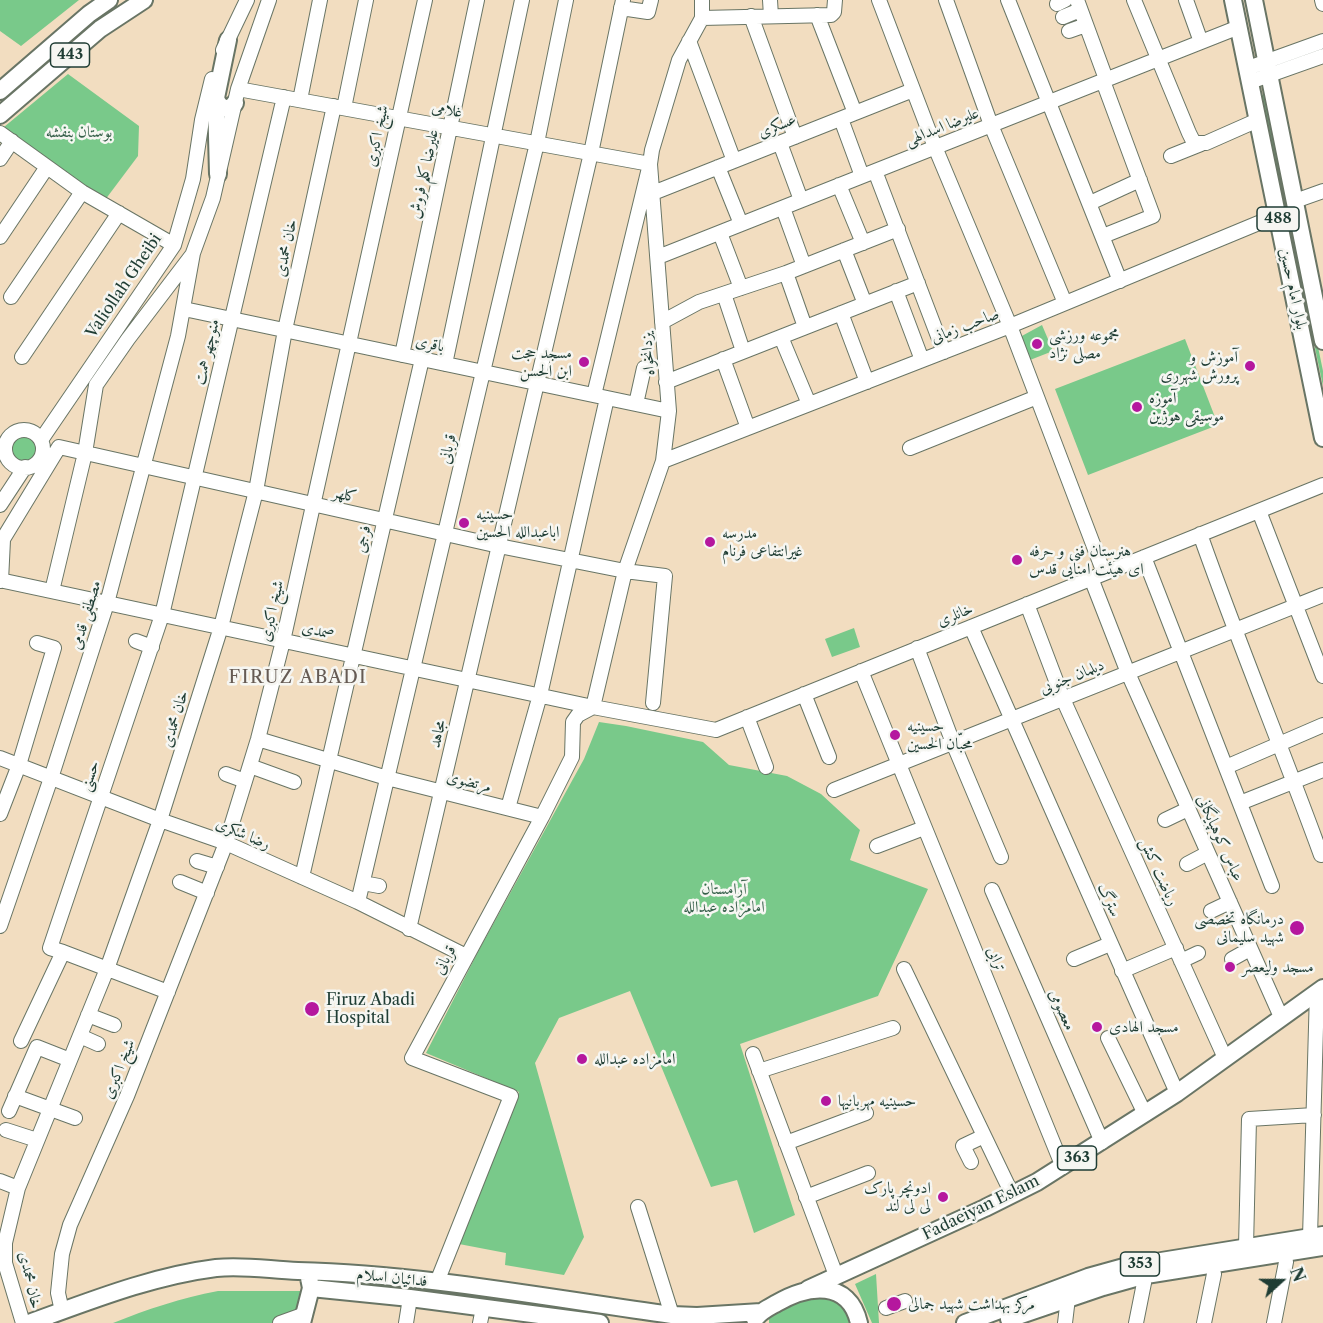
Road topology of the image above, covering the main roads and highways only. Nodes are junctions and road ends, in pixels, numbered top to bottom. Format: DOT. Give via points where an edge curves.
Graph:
graph roads {
  1 [pos="109,0"];
  2 [pos="144,0"];
  3 [pos="1233,0"];
  4 [pos="1254,0"];
  5 [pos="228,40"];
  6 [pos="0,91"];
  7 [pos="237,96"];
  8 [pos="216,98"];
  9 [pos="0,115"];
  10 [pos="218,174"];
  11 [pos="1323,341"];
  12 [pos="1323,438"];
  13 [pos="1320,990"];
  14 [pos="1319,1240"];
  15 [pos="305,1271"];
  16 [pos="333,1272"];
  17 [pos="311,1288"];
  18 [pos="808,1289"];
  19 [pos="333,1290"];
  20 [pos="482,1315"];
  21 [pos="757,1317"];
  22 [pos="304,1319"];
  23 [pos="567,1321"];
  24 [pos="29,1323"];
  25 [pos="600,1323"];
  26 [pos="859,1323"];
  27 [pos="965,1323"];
  28 [pos="997,1323"];
  1 -- 6 [label="main road, 443"];
  2 -- 9 [label="main road, 443" via="100,29"];
  3 -- 12 [label="main road, بلوار امام حسین / 488"];
  4 -- 11 [label="main road, بلوار امام حسین / 488"];
  5 -- 8 [label="main road"];
  7 -- 8 [label="main road" via="230,108 219,105"];
  8 -- 10 [label="main road"];
  13 -- 18 [label="main road, Fadaeiyan Eslam / 363" via="1177,1093 1063,1167"];
  14 -- 27 [label="main road, 353" via="1246,1247 1124,1267"];
  14 -- 28 [label="main road, 353" via="1146,1275"];
  15 -- 16 [label="main road, فدائیان اسلام"];
  15 -- 17 [label="main road"];
  15 -- 24 [label="main road, فدائیان اسلام" via="228,1267 188,1272"];
  16 -- 19 [label="main road" via="328,1281"];
  16 -- 21 [label="main road, فدائیان اسلام" via="437,1282 672,1315"];
  17 -- 19 [label="main road, فدائیان اسلام"];
  17 -- 22 [label="main road"];
  18 -- 21 [label="main road, Fadaeiyan Eslam"];
  18 -- 26 [label="main road" via="844,1295 856,1311"];
  19 -- 20 [label="main road, فدائیان اسلام" via="410,1298"];
  20 -- 23 [label="main road, فدائیان اسلام"];
  23 -- 25 [label="main road, فدائیان اسلام"];
}
